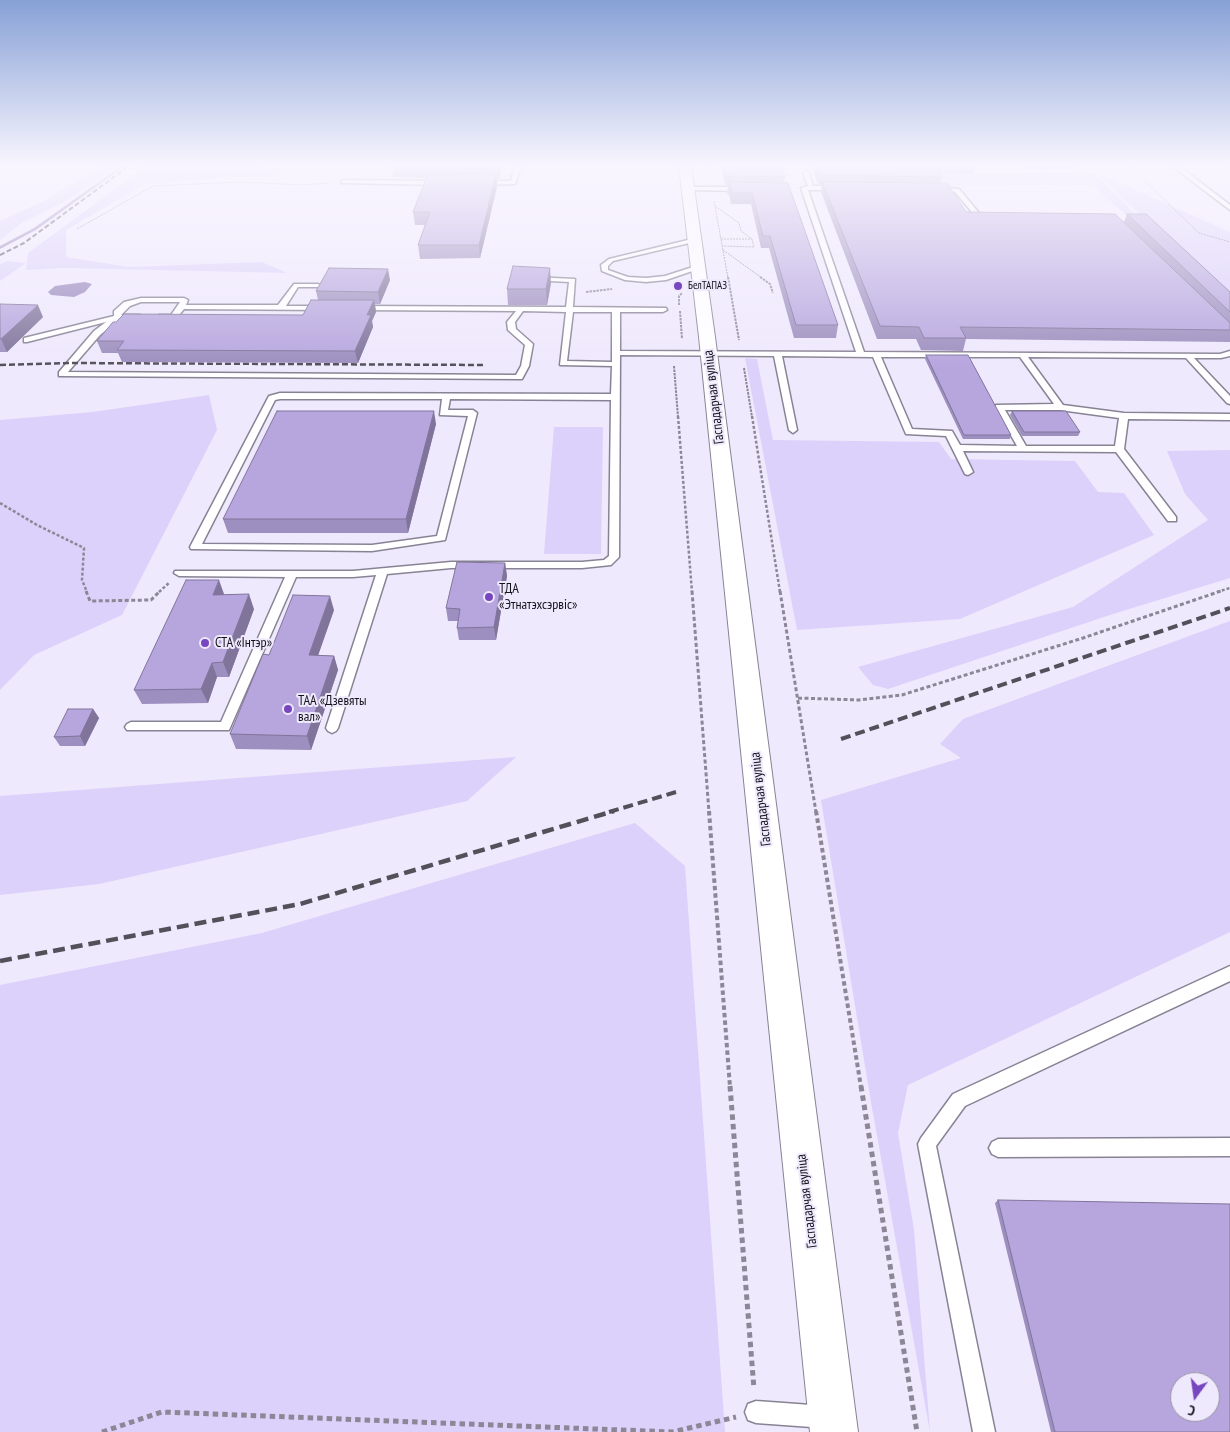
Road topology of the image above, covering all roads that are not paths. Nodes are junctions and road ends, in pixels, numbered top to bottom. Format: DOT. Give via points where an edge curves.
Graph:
graph roads {
  1 [pos="695,233"];
  2 [pos="819,233"];
  3 [pos="696,240"];
  4 [pos="699,267"];
  5 [pos="526,279"];
  6 [pos="318,286"];
  7 [pos="182,307"];
  8 [pos="281,307"];
  9 [pos="329,308"];
  10 [pos="348,308"];
  11 [pos="522,308"];
  12 [pos="571,309"];
  13 [pos="616,309"];
  14 [pos="663,310"];
  15 [pos="118,317"];
  16 [pos="146,317"];
  17 [pos="155,317"];
  18 [pos="27,340"];
  19 [pos="615,353"];
  20 [pos="709,353"];
  21 [pos="1230,353"];
  22 [pos="778,354"];
  23 [pos="861,354"];
  24 [pos="876,354"];
  25 [pos="1022,355"];
  26 [pos="1188,355"];
  27 [pos="615,364"];
  28 [pos="447,396"];
  29 [pos="615,397"];
  30 [pos="1230,402"];
  31 [pos="1060,407"];
  32 [pos="1124,416"];
  33 [pos="1230,417"];
  34 [pos="793,430"];
  35 [pos="958,448"];
  36 [pos="1023,448"];
  37 [pos="1119,449"];
  38 [pos="968,472"];
  39 [pos="1172,519"];
  40 [pos="383,571"];
  41 [pos="179,573"];
  42 [pos="292,574"];
  43 [pos="131,727"];
  44 [pos="332,728"];
  45 [pos="1230,973"];
  46 [pos="1230,1147"];
  47 [pos="998,1148"];
  48 [pos="756,1412"];
  49 [pos="833,1425"];
  50 [pos="984,1432"];
  1 -- 3 [label="street, Гаспадарчая вуліца"];
  2 -- 23 [label="lane"];
  3 -- 4 [label="street, Гаспадарчая вуліца"];
  3 -- 4 [label="lane" via="645,250 604,265 605,271 627,279 646,280 666,278"];
  4 -- 20 [label="street, Гаспадарчая вуліца"];
  5 -- 12 [label="lane" via="573,280"];
  6 -- 8 [label="lane" via="296,285"];
  7 -- 8 [label="lane"];
  7 -- 15 [label="lane" via="184,300 141,300 127,304 118,312"];
  7 -- 17 [label="lane" via="173,318"];
  8 -- 9 [label="lane"];
  10 -- 11 [label="lane"];
  11 -- 12 [label="lane"];
  11 -- 15 [label="lane" via="511,322 512,330 529,344 525,366 519,377 62,374 97,333"];
  12 -- 13 [label="lane"];
  12 -- 27 [label="lane" via="563,363"];
  13 -- 14 [label="lane"];
  13 -- 19 [label="lane"];
  15 -- 16 [label="lane"];
  15 -- 18 [label="lane"];
  19 -- 20 [label="lane"];
  19 -- 27 [label="lane"];
  20 -- 22 [label="lane"];
  20 -- 49 [label="street, Гаспадарчая вуліца"];
  21 -- 26 [label="lane" via="1222,356"];
  22 -- 23 [label="lane"];
  22 -- 34 [label="lane"];
  23 -- 24 [label="lane"];
  24 -- 25 [label="lane"];
  24 -- 35 [label="lane" via="909,432 949,433"];
  25 -- 26 [label="lane"];
  25 -- 31 [label="lane"];
  26 -- 30 [label="lane"];
  27 -- 29 [label="lane"];
  28 -- 28 [label="lane" via="443,413 473,413 441,538 372,548 195,547 272,398"];
  28 -- 29 [label="lane"];
  29 -- 40 [label="lane" via="614,557 607,563 451,565"];
  31 -- 32 [label="lane"];
  31 -- 36 [label="lane" via="999,407"];
  32 -- 33 [label="lane"];
  32 -- 37 [label="lane"];
  35 -- 36 [label="lane"];
  35 -- 38 [label="lane"];
  36 -- 37 [label="lane"];
  37 -- 39 [label="lane"];
  40 -- 42 [label="lane"];
  40 -- 44 [label="lane"];
  41 -- 42 [label="lane"];
  42 -- 43 [label="lane" via="225,727"];
  45 -- 50 [label="lane" via="959,1100 927,1144"];
  46 -- 47 [label="lane"];
  48 -- 49 [label="lane"];
}
